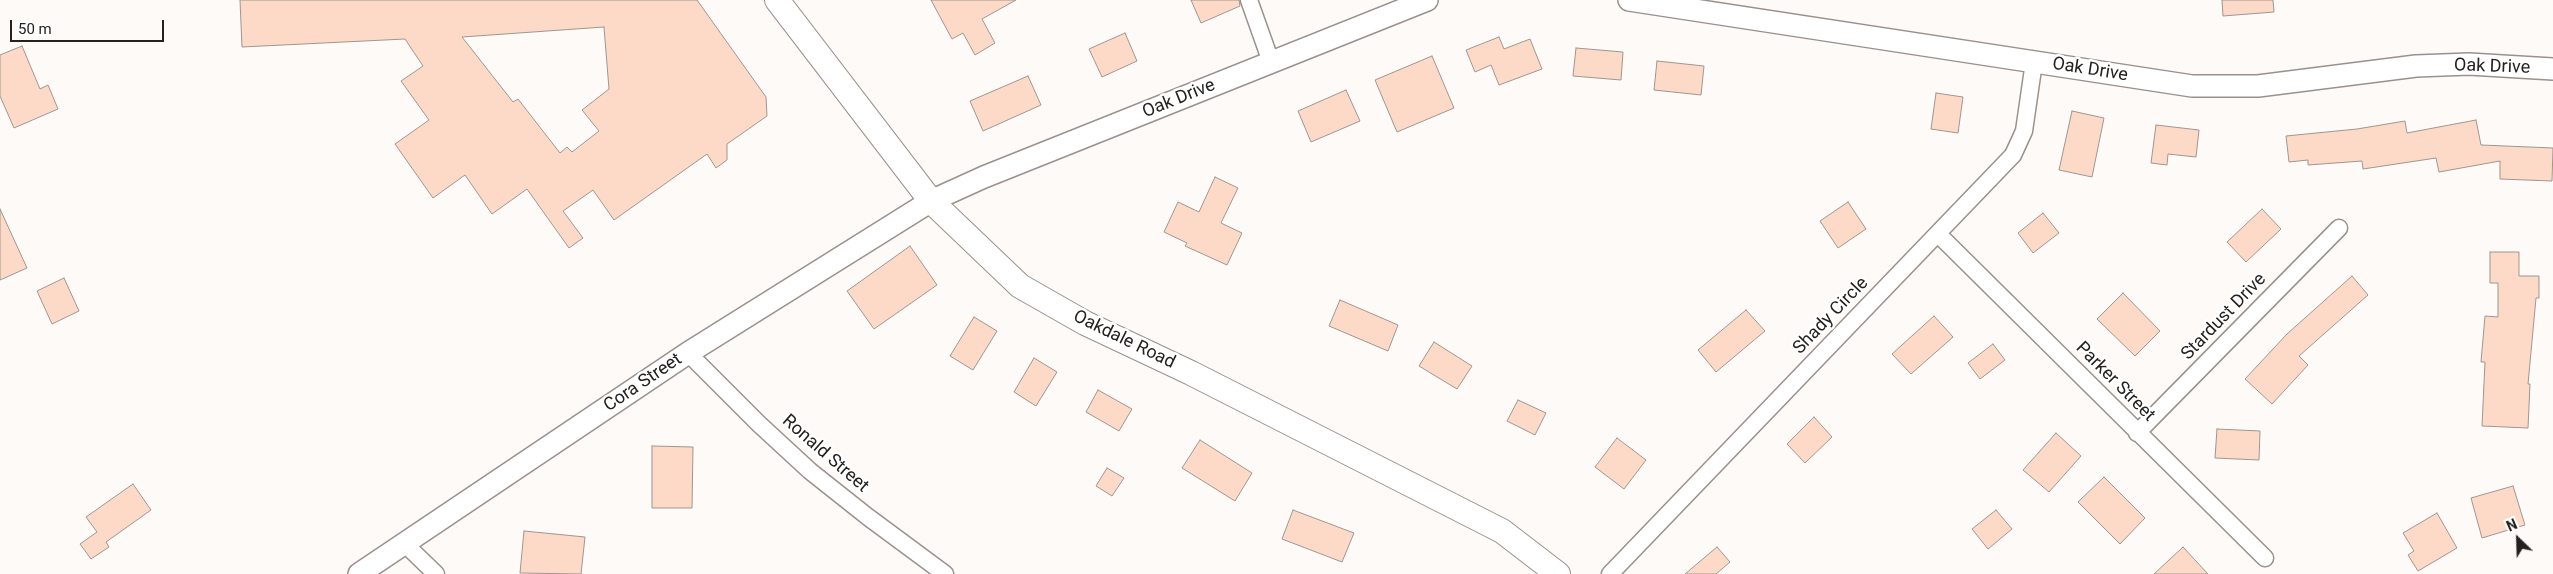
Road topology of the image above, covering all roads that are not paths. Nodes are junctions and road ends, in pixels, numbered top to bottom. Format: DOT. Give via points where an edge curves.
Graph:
graph roads {
  1 [pos="778,0"];
  2 [pos="1249,0"];
  3 [pos="1427,0"];
  4 [pos="1629,0"];
  5 [pos="1272,62"];
  6 [pos="2034,62"];
  7 [pos="2553,69"];
  8 [pos="932,201"];
  9 [pos="2339,228"];
  10 [pos="1938,234"];
  11 [pos="688,353"];
  12 [pos="2138,433"];
  13 [pos="404,543"];
  14 [pos="2264,558"];
  15 [pos="359,574"];
  16 [pos="436,574"];
  17 [pos="945,574"];
  18 [pos="1558,574"];
  19 [pos="1610,574"];
  1 -- 8 [label="main road, Oakdale Road"];
  2 -- 5 [label="street"];
  3 -- 5 [label="street, Oak Drive"];
  4 -- 6 [label="street, Oak Drive"];
  5 -- 8 [label="street, Oak Drive" via="984,177"];
  6 -- 7 [label="street, Oak Drive" via="2192,86 2226,88 2416,66 2469,64"];
  6 -- 10 [label="street, Shady Circle" via="2022,140 2013,155"];
  8 -- 11 [label="street, Cora Street"];
  8 -- 18 [label="main road, Oakdale Road" via="1020,286 1085,323 1191,373 1502,531"];
  9 -- 12 [label="street, Stardust Drive"];
  10 -- 12 [label="street, Parker Street"];
  10 -- 19 [label="street, Shady Circle"];
  11 -- 13 [label="street, Cora Street"];
  11 -- 17 [label="street, Ronald Street" via="810,471"];
  12 -- 14 [label="street, Parker Street"];
  13 -- 15 [label="street, Cora Street"];
  13 -- 16 [label="street"];
}
